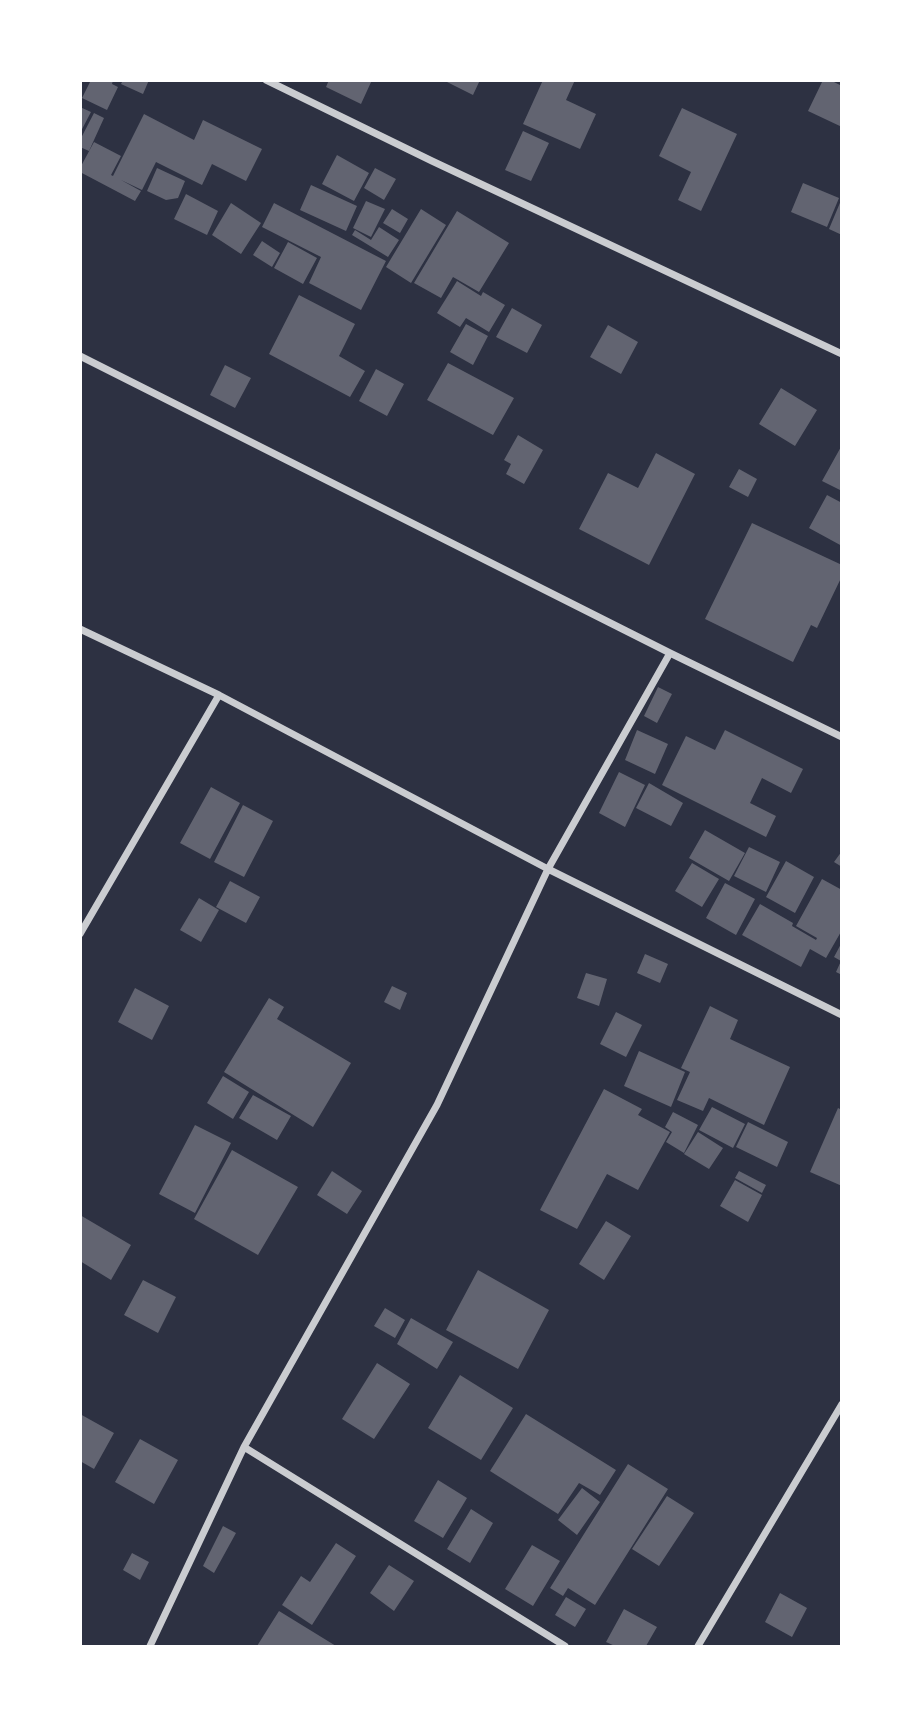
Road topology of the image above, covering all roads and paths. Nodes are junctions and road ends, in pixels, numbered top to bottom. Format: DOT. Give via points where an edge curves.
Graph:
graph roads {
  1 [pos="267,80"];
  2 [pos="842,354"];
  3 [pos="80,356"];
  4 [pos="80,629"];
  5 [pos="670,653"];
  6 [pos="219,695"];
  7 [pos="842,737"];
  8 [pos="548,869"];
  9 [pos="80,934"];
  10 [pos="842,1015"];
  11 [pos="842,1404"];
  12 [pos="244,1447"];
  13 [pos="150,1647"];
  14 [pos="565,1647"];
  15 [pos="698,1647"];
  1 -- 2 [label="street"];
  3 -- 5 [label="street"];
  4 -- 6 [label="street"];
  5 -- 7 [label="street"];
  5 -- 8 [label="street"];
  6 -- 8 [label="street"];
  6 -- 9 [label="street"];
  8 -- 10 [label="street"];
  8 -- 12 [label="street" via="437,1105"];
  11 -- 15 [label="street"];
  12 -- 13 [label="street"];
  12 -- 14 [label="street"];
}
